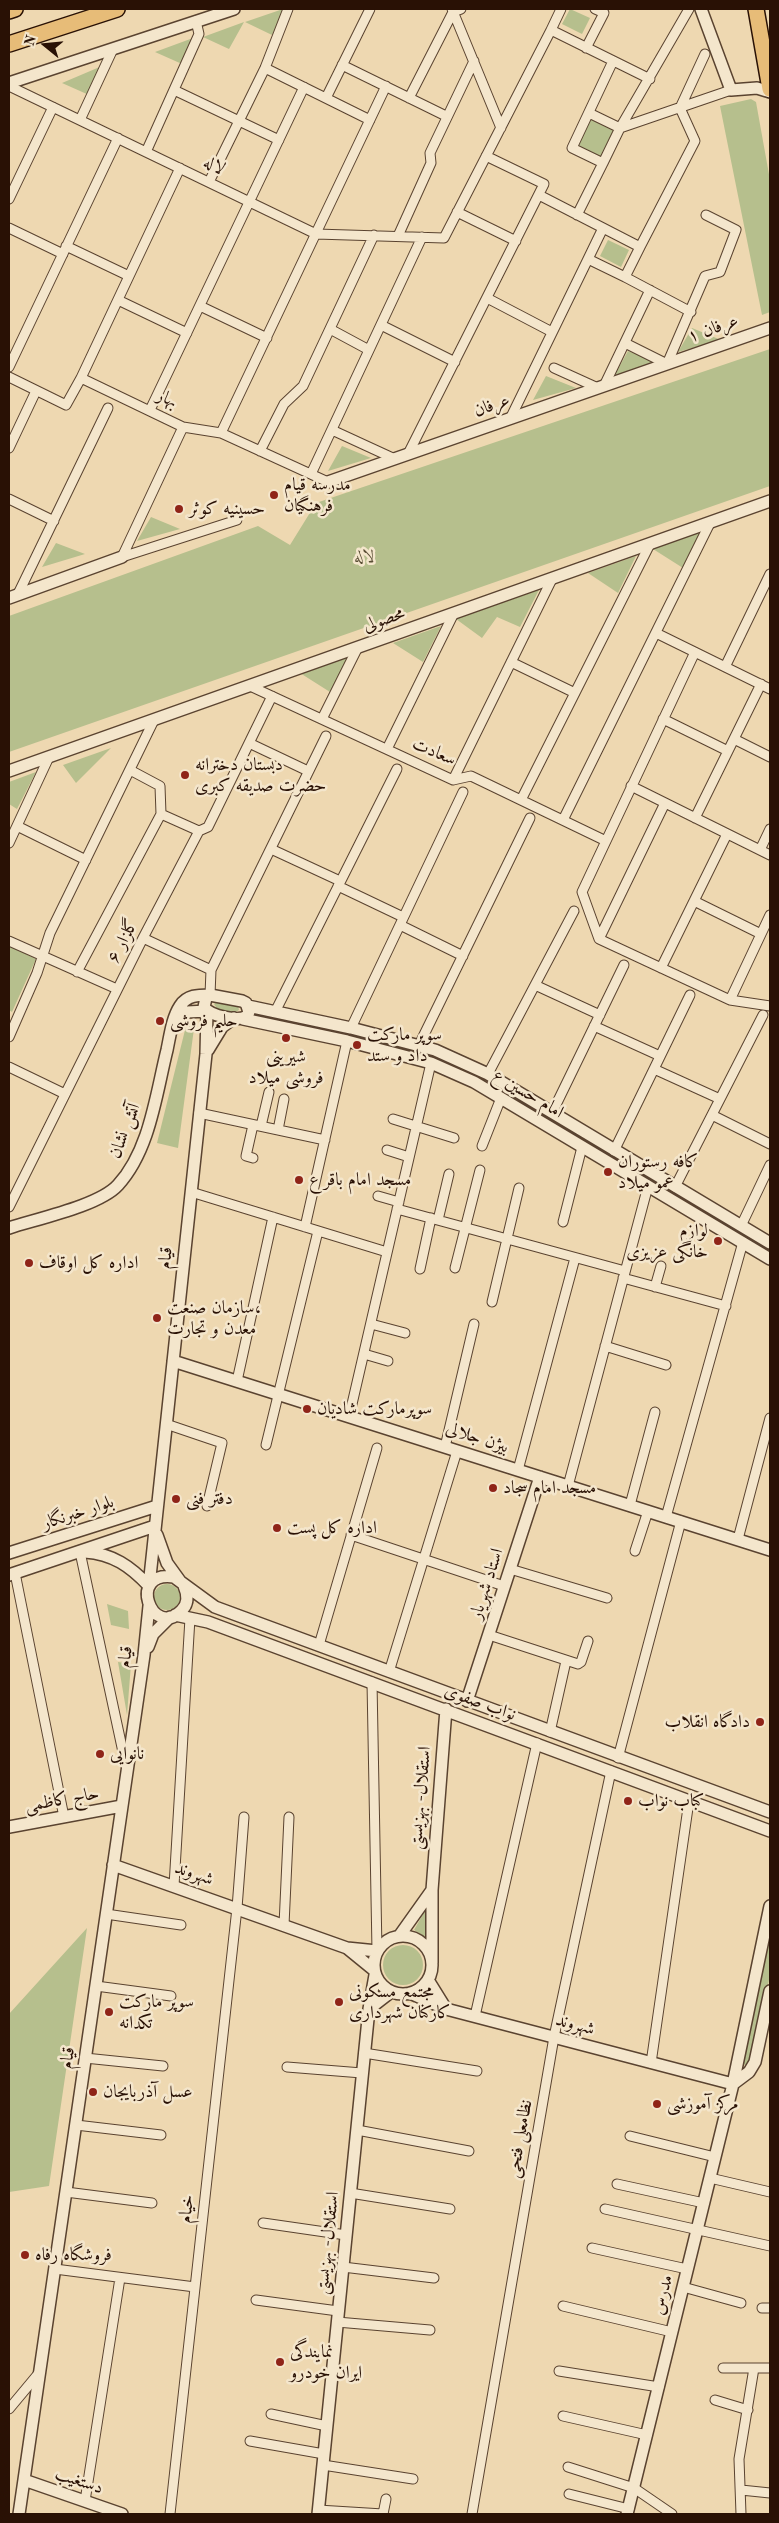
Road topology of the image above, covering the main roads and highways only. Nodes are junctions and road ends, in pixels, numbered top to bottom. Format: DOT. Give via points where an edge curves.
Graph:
graph roads {
  1 [pos="15,9"];
  2 [pos="118,9"];
  3 [pos="756,9"];
  4 [pos="9,11"];
  5 [pos="11,44"];
  6 [pos="770,91"];
  1 -- 4 [label="main road"];
  2 -- 5 [label="main road"];
  3 -- 6 [label="main road"];
}
